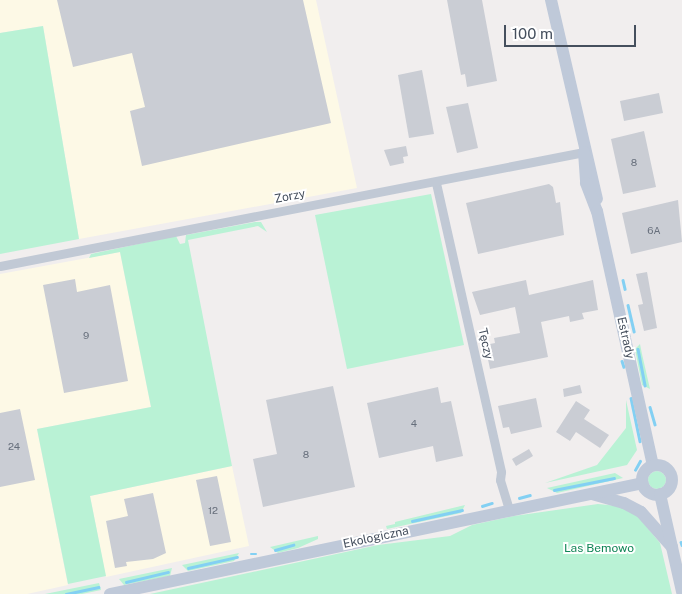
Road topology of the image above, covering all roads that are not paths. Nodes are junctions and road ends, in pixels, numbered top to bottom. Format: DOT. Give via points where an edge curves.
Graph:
graph roads {
  1 [pos="551,0"];
  2 [pos="584,152"];
  3 [pos="436,183"];
  4 [pos="0,266"];
  5 [pos="653,465"];
  6 [pos="643,483"];
  7 [pos="590,494"];
  8 [pos="660,494"];
  9 [pos="509,509"];
  10 [pos="672,547"];
  11 [pos="682,592"];
  12 [pos="110,594"];
  1 -- 2 [label="main road, Estrady"];
  2 -- 3 [label="street, Zorzy"];
  2 -- 5 [label="main road, Estrady" via="586,183 597,211"];
  3 -- 4 [label="street, Zorzy"];
  3 -- 9 [label="street, Tęczy"];
  5 -- 6 [label="main road" via="645,471"];
  5 -- 8 [label="main road" via="664,467 672,476 670,488"];
  6 -- 7 [label="main road, Ekologiczna"];
  6 -- 8 [label="main road" via="650,493"];
  7 -- 9 [label="main road, Ekologiczna"];
  7 -- 10 [label="main road" via="624,503 641,512"];
  8 -- 10 [label="main road"];
  9 -- 12 [label="main road, Ekologiczna"];
  10 -- 11 [label="main road"];
}
